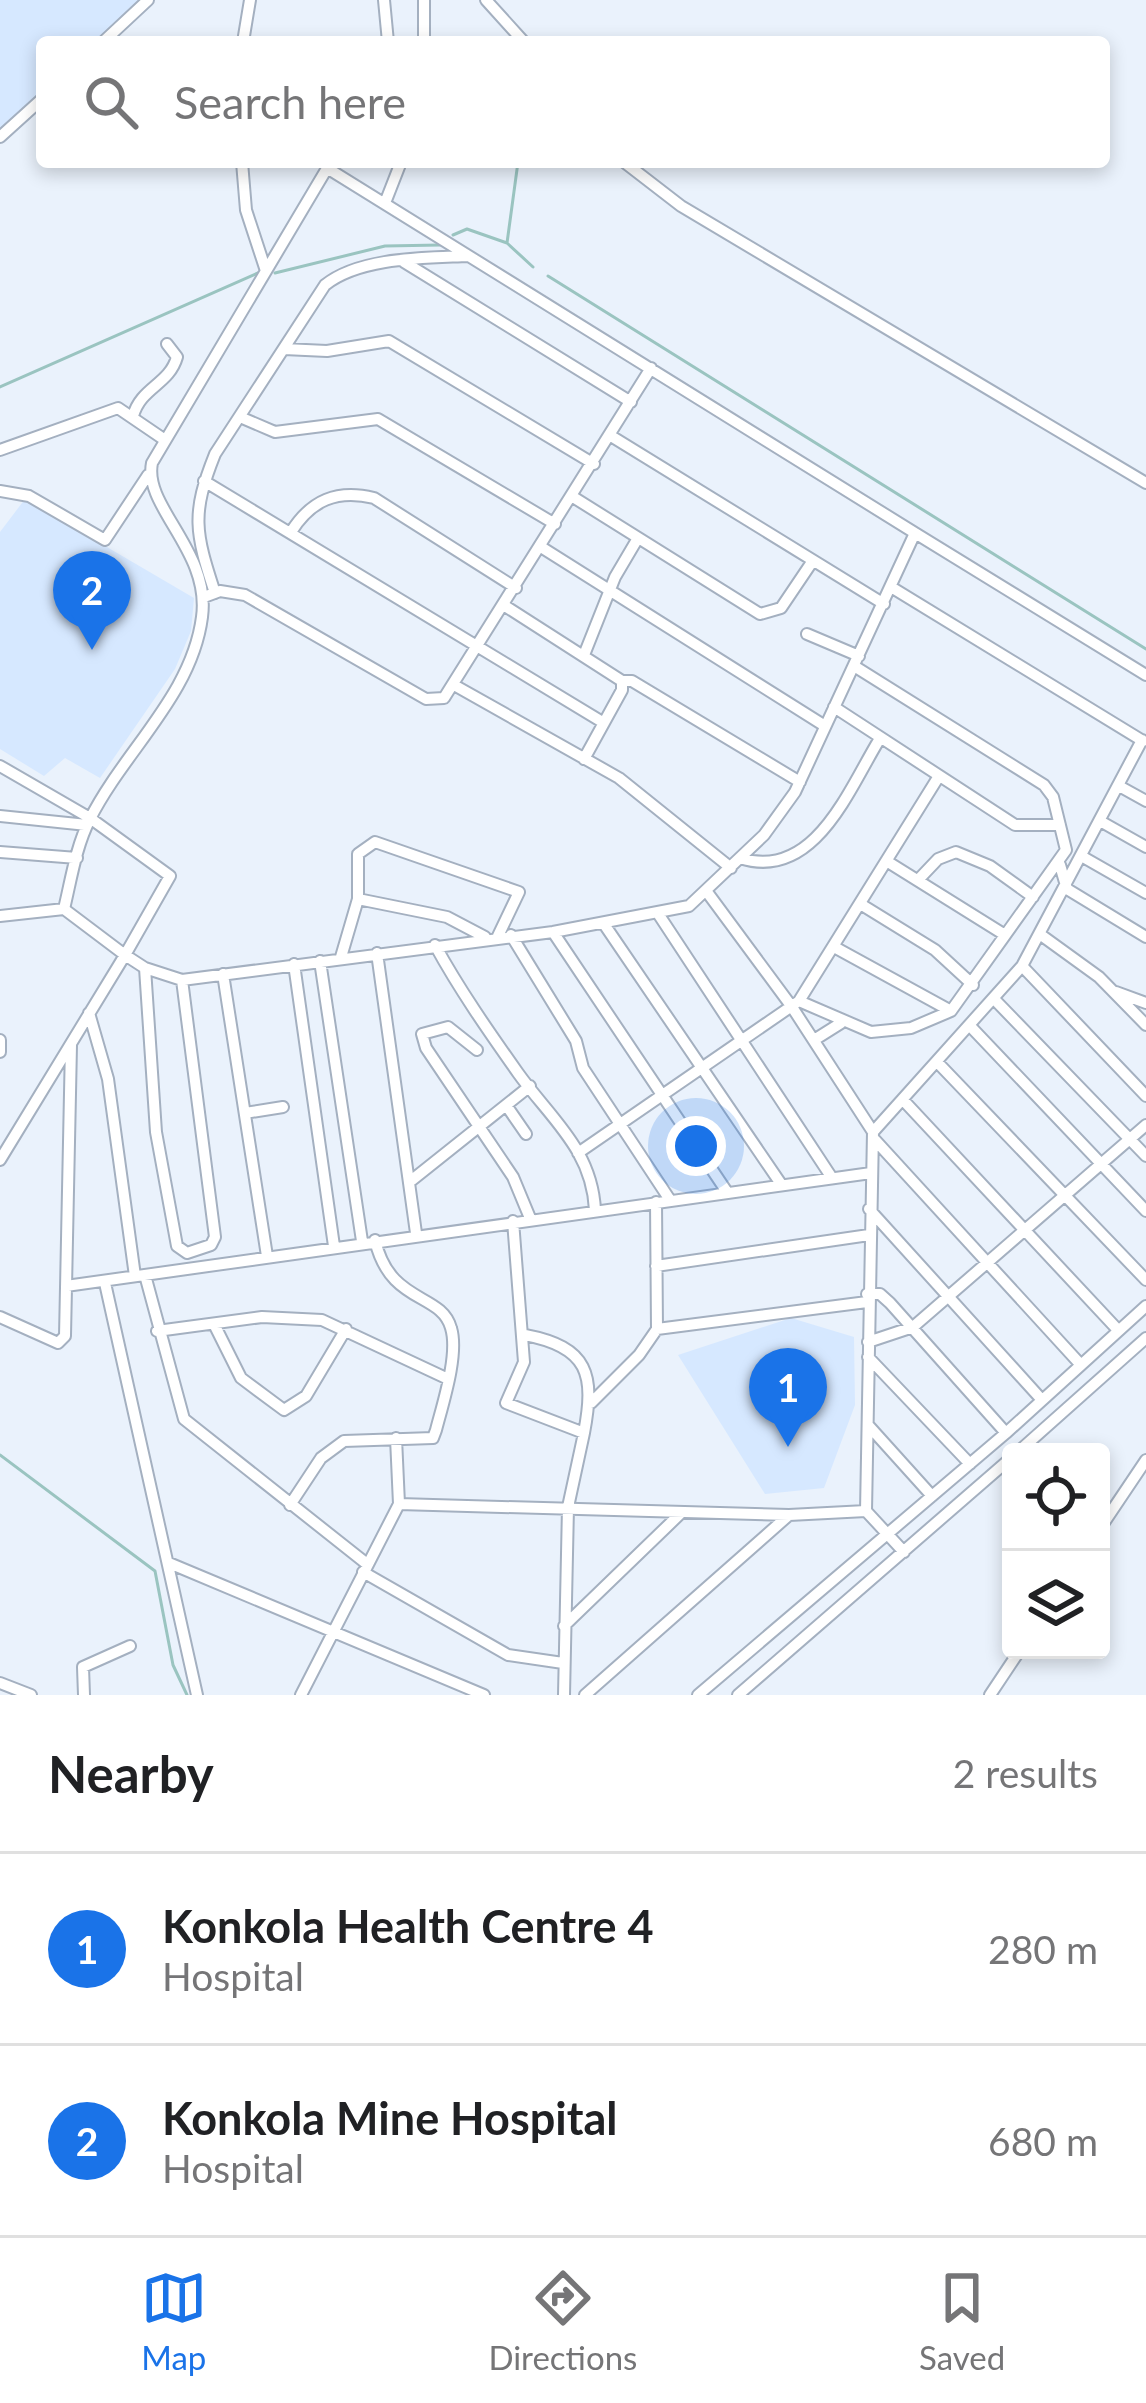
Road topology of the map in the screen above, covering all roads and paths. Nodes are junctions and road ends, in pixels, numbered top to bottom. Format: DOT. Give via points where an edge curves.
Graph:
graph roads {
  1 [pos="148,0"];
  2 [pos="250,0"];
  3 [pos="384,0"];
  4 [pos="424,0"];
  5 [pos="486,0"];
  6 [pos="109,36"];
  7 [pos="244,36"];
  8 [pos="387,36"];
  9 [pos="424,36"];
  10 [pos="519,36"];
  11 [pos="36,104"];
  12 [pos="0,137"];
  13 [pos="242,168"];
  14 [pos="327,168"];
  15 [pos="333,168"];
  16 [pos="399,168"];
  17 [pos="632,168"];
  18 [pos="385,203"];
  19 [pos="471,256"];
  20 [pos="404,262"];
  21 [pos="266,272"];
  22 [pos="166,344"];
  23 [pos="284,349"];
  24 [pos="651,368"];
  25 [pos="632,402"];
  26 [pos="133,416"];
  27 [pos="240,417"];
  28 [pos="611,436"];
  29 [pos="165,440"];
  30 [pos="0,450"];
  31 [pos="594,464"];
  32 [pos="150,472"];
  33 [pos="204,481"];
  34 [pos="1146,483"];
  35 [pos="0,491"];
  36 [pos="573,497"];
  37 [pos="555,524"];
  38 [pos="291,532"];
  39 [pos="915,533"];
  40 [pos="638,538"];
  41 [pos="541,547"];
  42 [pos="812,562"];
  43 [pos="516,587"];
  44 [pos="891,587"];
  45 [pos="612,591"];
  46 [pos="209,595"];
  47 [pos="884,604"];
  48 [pos="505,606"];
  49 [pos="807,634"];
  50 [pos="478,648"];
  51 [pos="584,655"];
  52 [pos="856,661"];
  53 [pos="1146,675"];
  54 [pos="622,681"];
  55 [pos="454,685"];
  56 [pos="833,707"];
  57 [pos="604,723"];
  58 [pos="825,726"];
  59 [pos="879,740"];
  60 [pos="1144,741"];
  61 [pos="584,760"];
  62 [pos="0,766"];
  63 [pos="939,776"];
  64 [pos="800,782"];
  65 [pos="1119,786"];
  66 [pos="37,787"];
  67 [pos="1146,801"];
  68 [pos="0,816"];
  69 [pos="29,816"];
  70 [pos="1100,821"];
  71 [pos="89,822"];
  72 [pos="1060,825"];
  73 [pos="1146,847"];
  74 [pos="0,852"];
  75 [pos="1083,857"];
  76 [pos="740,858"];
  77 [pos="77,859"];
  78 [pos="888,862"];
  79 [pos="1060,865"];
  80 [pos="731,868"];
  81 [pos="1076,872"];
  82 [pos="918,880"];
  83 [pos="1067,889"];
  84 [pos="707,892"];
  85 [pos="1146,893"];
  86 [pos="1033,897"];
  87 [pos="358,899"];
  88 [pos="862,905"];
  89 [pos="64,909"];
  90 [pos="659,915"];
  91 [pos="0,916"];
  92 [pos="604,924"];
  93 [pos="553,932"];
  94 [pos="1005,935"];
  95 [pos="1041,935"];
  96 [pos="499,936"];
  97 [pos="1146,938"];
  98 [pos="435,945"];
  99 [pos="836,948"];
  100 [pos="377,953"];
  101 [pos="125,955"];
  102 [pos="341,957"];
  103 [pos="320,961"];
  104 [pos="294,964"];
  105 [pos="1022,966"];
  106 [pos="145,968"];
  107 [pos="223,974"];
  108 [pos="182,980"];
  109 [pos="973,985"];
  110 [pos="1113,991"];
  111 [pos="995,1000"];
  112 [pos="1146,1003"];
  113 [pos="795,1004"];
  114 [pos="952,1011"];
  115 [pos="88,1013"];
  116 [pos="841,1023"];
  117 [pos="1146,1025"];
  118 [pos="971,1027"];
  119 [pos="0,1040"];
  120 [pos="743,1040"];
  121 [pos="814,1040"];
  122 [pos="71,1042"];
  123 [pos="477,1050"];
  124 [pos="0,1052"];
  125 [pos="938,1063"];
  126 [pos="703,1068"];
  127 [pos="530,1086"];
  128 [pos="1146,1096"];
  129 [pos="661,1099"];
  130 [pos="904,1101"];
  131 [pos="506,1105"];
  132 [pos="283,1107"];
  133 [pos="245,1113"];
  134 [pos="621,1123"];
  135 [pos="1146,1125"];
  136 [pos="480,1127"];
  137 [pos="526,1134"];
  138 [pos="874,1136"];
  139 [pos="1130,1138"];
  140 [pos="578,1153"];
  141 [pos="1146,1156"];
  142 [pos="0,1160"];
  143 [pos="1100,1163"];
  144 [pos="871,1173"];
  145 [pos="832,1178"];
  146 [pos="412,1180"];
  147 [pos="781,1184"];
  148 [pos="727,1192"];
  149 [pos="1064,1194"];
  150 [pos="670,1200"];
  151 [pos="656,1202"];
  152 [pos="869,1209"];
  153 [pos="595,1210"];
  154 [pos="1146,1211"];
  155 [pos="530,1218"];
  156 [pos="513,1221"];
  157 [pos="1024,1229"];
  158 [pos="416,1233"];
  159 [pos="869,1235"];
  160 [pos="369,1240"];
  161 [pos="334,1246"];
  162 [pos="267,1256"];
  163 [pos="986,1263"];
  164 [pos="656,1266"];
  165 [pos="140,1276"];
  166 [pos="1146,1280"];
  167 [pos="104,1283"];
  168 [pos="67,1286"];
  169 [pos="950,1295"];
  170 [pos="867,1298"];
  171 [pos="1146,1306"];
  172 [pos="0,1317"];
  173 [pos="214,1324"];
  174 [pos="914,1327"];
  175 [pos="346,1329"];
  176 [pos="657,1329"];
  177 [pos="1118,1330"];
  178 [pos="157,1331"];
  179 [pos="525,1335"];
  180 [pos="1146,1338"];
  181 [pos="868,1342"];
  182 [pos="868,1357"];
  183 [pos="584,1365"];
  184 [pos="1081,1365"];
  185 [pos="446,1378"];
  186 [pos="610,1383"];
  187 [pos="1042,1400"];
  188 [pos="591,1403"];
  189 [pos="868,1425"];
  190 [pos="584,1433"];
  191 [pos="1006,1433"];
  192 [pos="396,1438"];
  193 [pos="1028,1443"];
  194 [pos="1146,1460"];
  195 [pos="970,1464"];
  196 [pos="1002,1466"];
  197 [pos="932,1496"];
  198 [pos="398,1504"];
  199 [pos="290,1505"];
  200 [pos="568,1507"];
  201 [pos="866,1511"];
  202 [pos="682,1512"];
  203 [pos="1110,1514"];
  204 [pos="789,1515"];
  205 [pos="886,1534"];
  206 [pos="904,1552"];
  207 [pos="169,1563"];
  208 [pos="365,1568"];
  209 [pos="564,1626"];
  210 [pos="333,1629"];
  211 [pos="130,1646"];
  212 [pos="1014,1659"];
  213 [pos="563,1663"];
  214 [pos="0,1685"];
  215 [pos="5,1695"];
  216 [pos="31,1695"];
  217 [pos="84,1695"];
  218 [pos="196,1695"];
  219 [pos="301,1695"];
  220 [pos="484,1695"];
  221 [pos="564,1695"];
  222 [pos="585,1695"];
  223 [pos="698,1695"];
  224 [pos="738,1695"];
  225 [pos="990,1695"];
  1 -- 6 [label="street"];
  2 -- 7 [label="street"];
  3 -- 8 [label="street"];
  4 -- 9 [label="street"];
  5 -- 10 [label="street"];
  11 -- 12 [label="street"];
  13 -- 21 [label="street"];
  14 -- 21 [label="street"];
  15 -- 18 [label="street"];
  16 -- 18 [label="street"];
  17 -- 34 [label="street" via="681,206"];
  18 -- 19 [label="street"];
  19 -- 20 [label="street"];
  19 -- 24 [label="street"];
  20 -- 23 [label="street" via="333,278"];
  20 -- 25 [label="street"];
  21 -- 29 [label="street"];
  22 -- 26 [label="street" via="176,365 142,394"];
  23 -- 27 [label="street"];
  23 -- 31 [label="street" via="389,341"];
  24 -- 25 [label="street"];
  24 -- 39 [label="street"];
  25 -- 28 [label="street"];
  26 -- 29 [label="street"];
  26 -- 30 [label="street" via="109,409"];
  27 -- 33 [label="street"];
  27 -- 37 [label="street" via="275,432 378,418"];
  28 -- 31 [label="street"];
  28 -- 42 [label="street"];
  29 -- 32 [label="street"];
  31 -- 36 [label="street"];
  32 -- 35 [label="street" via="105,541 29,496"];
  32 -- 46 [label="street"];
  33 -- 38 [label="street"];
  33 -- 46 [label="street" via="196,536"];
  36 -- 37 [label="street"];
  36 -- 40 [label="street"];
  37 -- 41 [label="street"];
  38 -- 43 [label="street" via="315,502 374,498"];
  38 -- 50 [label="street"];
  39 -- 44 [label="street"];
  39 -- 53 [label="street"];
  40 -- 42 [label="street" via="760,614 781,608"];
  40 -- 45 [label="street"];
  41 -- 43 [label="street"];
  41 -- 45 [label="street"];
  42 -- 47 [label="street"];
  43 -- 48 [label="street"];
  44 -- 47 [label="street"];
  44 -- 60 [label="street"];
  45 -- 51 [label="street"];
  45 -- 58 [label="street"];
  46 -- 55 [label="street" via="245,595 426,699 444,698"];
  46 -- 71 [label="street" via="189,668"];
  47 -- 52 [label="street"];
  48 -- 50 [label="street"];
  48 -- 51 [label="street"];
  49 -- 52 [label="street"];
  50 -- 55 [label="street"];
  50 -- 57 [label="street"];
  51 -- 54 [label="street"];
  52 -- 56 [label="street"];
  52 -- 72 [label="street" via="1027,772 1053,797"];
  54 -- 57 [label="street"];
  54 -- 64 [label="street"];
  55 -- 61 [label="street"];
  56 -- 58 [label="street"];
  56 -- 59 [label="street"];
  57 -- 61 [label="street"];
  58 -- 64 [label="street"];
  59 -- 63 [label="street"];
  59 -- 76 [label="street" via="816,842 770,862"];
  60 -- 65 [label="street"];
  61 -- 80 [label="street" via="660,807"];
  62 -- 66 [label="street"];
  63 -- 72 [label="street" via="1015,824"];
  63 -- 78 [label="street"];
  64 -- 76 [label="street"];
  65 -- 67 [label="street"];
  65 -- 70 [label="street"];
  66 -- 69 [label="street"];
  66 -- 71 [label="street"];
  68 -- 69 [label="street"];
  69 -- 71 [label="street"];
  70 -- 73 [label="street"];
  70 -- 75 [label="street"];
  71 -- 77 [label="street"];
  71 -- 101 [label="street" via="170,876"];
  72 -- 79 [label="street"];
  74 -- 77 [label="street"];
  75 -- 81 [label="street"];
  75 -- 85 [label="street"];
  76 -- 80 [label="street"];
  77 -- 89 [label="street"];
  78 -- 82 [label="street"];
  78 -- 88 [label="street"];
  79 -- 81 [label="street"];
  79 -- 83 [label="street"];
  79 -- 86 [label="street"];
  80 -- 84 [label="street"];
  81 -- 83 [label="street"];
  82 -- 86 [label="street" via="956,852"];
  82 -- 94 [label="street"];
  83 -- 95 [label="street"];
  83 -- 97 [label="street"];
  84 -- 90 [label="street"];
  84 -- 113 [label="street"];
  86 -- 94 [label="street"];
  87 -- 96 [label="street"];
  87 -- 96 [label="street" via="358,854 375,842 519,892"];
  87 -- 102 [label="street"];
  88 -- 99 [label="street"];
  88 -- 109 [label="street" via="935,950"];
  89 -- 91 [label="street"];
  89 -- 101 [label="street"];
  90 -- 92 [label="street"];
  90 -- 120 [label="street"];
  92 -- 93 [label="street"];
  92 -- 126 [label="street"];
  93 -- 96 [label="street"];
  93 -- 129 [label="street"];
  94 -- 109 [label="street"];
  95 -- 105 [label="street"];
  95 -- 110 [label="street"];
  96 -- 98 [label="street"];
  96 -- 134 [label="street" via="576,1041 583,1068"];
  98 -- 100 [label="street"];
  98 -- 127 [label="street"];
  99 -- 113 [label="street"];
  99 -- 114 [label="street"];
  100 -- 102 [label="street"];
  100 -- 146 [label="street"];
  101 -- 106 [label="street"];
  101 -- 115 [label="street"];
  102 -- 103 [label="street"];
  103 -- 104 [label="street"];
  103 -- 160 [label="street"];
  104 -- 107 [label="street"];
  104 -- 161 [label="street"];
  105 -- 111 [label="street"];
  105 -- 128 [label="street"];
  106 -- 108 [label="street"];
  106 -- 108 [label="street" via="160,1168 177,1246 187,1253 215,1237"];
  107 -- 108 [label="street"];
  107 -- 133 [label="street"];
  109 -- 114 [label="street"];
  110 -- 112 [label="street"];
  110 -- 117 [label="street"];
  111 -- 118 [label="street"];
  111 -- 139 [label="street"];
  113 -- 116 [label="street"];
  113 -- 120 [label="street"];
  113 -- 121 [label="street"];
  114 -- 116 [label="street" via="892,1032"];
  115 -- 122 [label="street"];
  115 -- 165 [label="street" via="108,1079"];
  116 -- 121 [label="street"];
  118 -- 125 [label="street"];
  118 -- 143 [label="street"];
  119 -- 124 [label="street"];
  120 -- 126 [label="street"];
  120 -- 145 [label="street"];
  121 -- 138 [label="street"];
  122 -- 142 [label="street"];
  122 -- 168 [label="street"];
  123 -- 136 [label="street" via="448,1027 422,1034"];
  125 -- 130 [label="street"];
  125 -- 149 [label="street"];
  126 -- 129 [label="street"];
  126 -- 147 [label="street"];
  127 -- 131 [label="street"];
  127 -- 140 [label="street"];
  129 -- 134 [label="street"];
  129 -- 148 [label="street"];
  130 -- 138 [label="street"];
  130 -- 157 [label="street"];
  131 -- 136 [label="street"];
  131 -- 137 [label="street"];
  132 -- 133 [label="street"];
  133 -- 162 [label="street"];
  134 -- 140 [label="street"];
  134 -- 150 [label="street"];
  135 -- 139 [label="street"];
  136 -- 146 [label="street"];
  136 -- 155 [label="street"];
  138 -- 144 [label="street"];
  138 -- 163 [label="street"];
  139 -- 141 [label="street"];
  139 -- 143 [label="street"];
  140 -- 153 [label="street"];
  143 -- 149 [label="street"];
  143 -- 154 [label="street"];
  144 -- 145 [label="street"];
  144 -- 152 [label="street"];
  145 -- 147 [label="street"];
  146 -- 158 [label="street"];
  147 -- 148 [label="street"];
  148 -- 150 [label="street"];
  149 -- 157 [label="street"];
  149 -- 166 [label="street"];
  150 -- 151 [label="street"];
  151 -- 153 [label="street"];
  151 -- 164 [label="street"];
  152 -- 159 [label="street"];
  152 -- 169 [label="street"];
  153 -- 155 [label="street"];
  155 -- 156 [label="street"];
  156 -- 158 [label="street"];
  156 -- 179 [label="street"];
  157 -- 163 [label="street"];
  157 -- 177 [label="street"];
  158 -- 160 [label="street"];
  159 -- 164 [label="street"];
  159 -- 170 [label="street"];
  160 -- 161 [label="street"];
  160 -- 185 [label="street" via="392,1280 450,1322"];
  161 -- 162 [label="street"];
  162 -- 165 [label="street"];
  163 -- 169 [label="street"];
  163 -- 184 [label="street"];
  164 -- 176 [label="street"];
  165 -- 167 [label="street"];
  165 -- 178 [label="street"];
  167 -- 168 [label="street"];
  167 -- 207 [label="street"];
  168 -- 172 [label="street" via="63,1342"];
  169 -- 174 [label="street"];
  169 -- 187 [label="street"];
  170 -- 174 [label="street" via="880,1294"];
  170 -- 176 [label="street"];
  170 -- 181 [label="street"];
  171 -- 177 [label="street"];
  173 -- 175 [label="street" via="280,1317"];
  173 -- 175 [label="street" via="241,1378 284,1410 306,1396"];
  173 -- 178 [label="street"];
  174 -- 181 [label="street"];
  174 -- 191 [label="street"];
  175 -- 185 [label="street"];
  176 -- 186 [label="street"];
  177 -- 184 [label="street"];
  178 -- 199 [label="street" via="184,1419"];
  179 -- 183 [label="street" via="554,1341"];
  179 -- 190 [label="street" via="523,1368 506,1403"];
  180 -- 193 [label="street"];
  181 -- 182 [label="street"];
  182 -- 189 [label="street"];
  182 -- 195 [label="street"];
  183 -- 186 [label="street"];
  183 -- 188 [label="street"];
  184 -- 187 [label="street"];
  185 -- 192 [label="street" via="433,1438"];
  186 -- 188 [label="street"];
  187 -- 191 [label="street"];
  188 -- 190 [label="street"];
  189 -- 197 [label="street"];
  189 -- 201 [label="street"];
  190 -- 200 [label="street"];
  191 -- 195 [label="street"];
  192 -- 198 [label="street"];
  192 -- 199 [label="street" via="332,1447"];
  194 -- 203 [label="street"];
  195 -- 197 [label="street"];
  196 -- 206 [label="street"];
  197 -- 205 [label="street"];
  198 -- 200 [label="street"];
  198 -- 208 [label="street"];
  199 -- 208 [label="street"];
  200 -- 202 [label="street"];
  200 -- 209 [label="street"];
  201 -- 204 [label="street"];
  201 -- 205 [label="street"];
  202 -- 204 [label="street"];
  202 -- 209 [label="street"];
  204 -- 222 [label="street"];
  205 -- 206 [label="street"];
  205 -- 223 [label="street"];
  206 -- 224 [label="street"];
  207 -- 210 [label="street"];
  207 -- 218 [label="street"];
  208 -- 210 [label="street"];
  208 -- 213 [label="street" via="508,1655"];
  209 -- 213 [label="street"];
  210 -- 219 [label="street"];
  210 -- 220 [label="street"];
  211 -- 217 [label="street" via="83,1667"];
  212 -- 225 [label="street"];
  213 -- 221 [label="street"];
  214 -- 215 [label="street"];
  214 -- 216 [label="street"];
}
